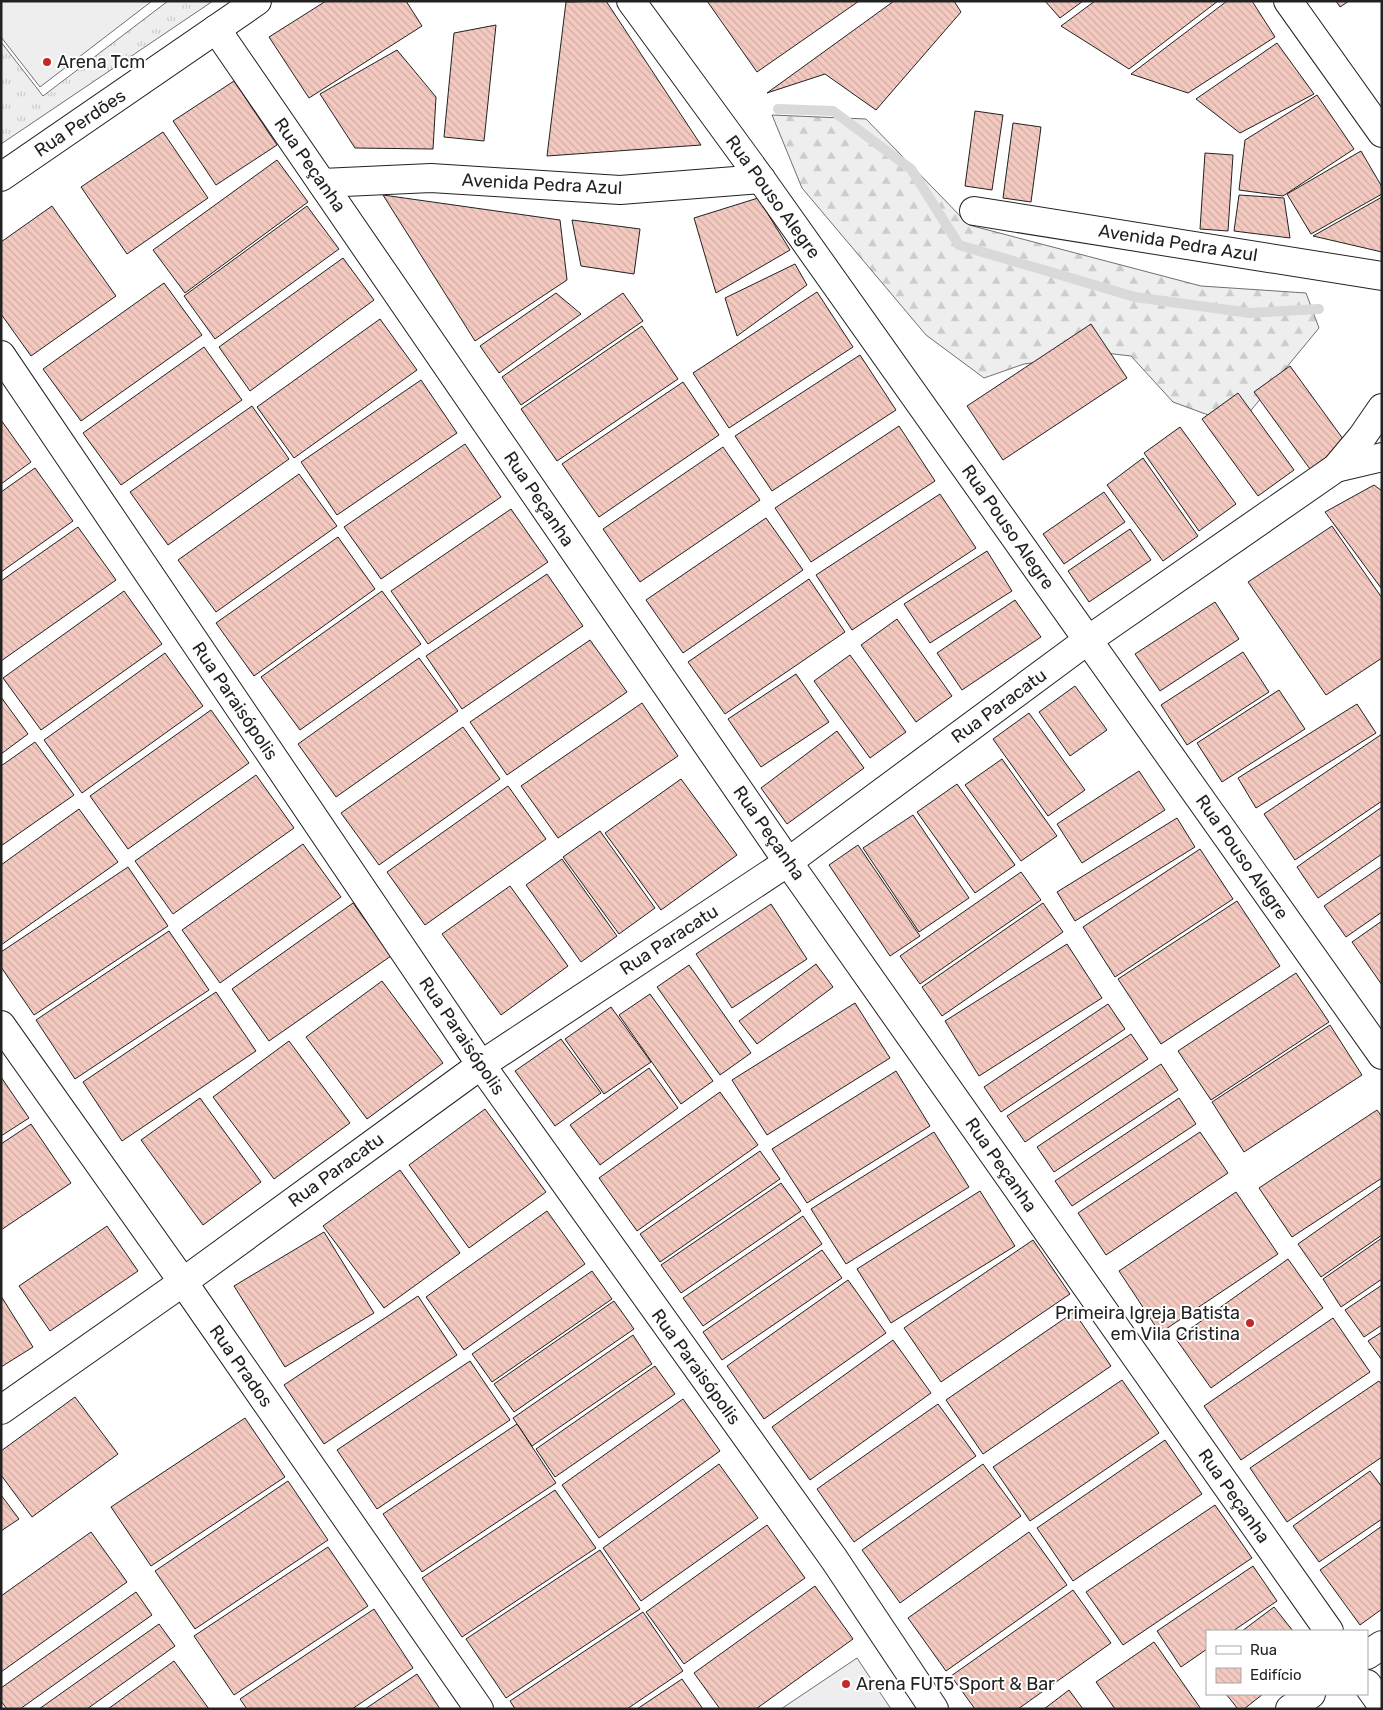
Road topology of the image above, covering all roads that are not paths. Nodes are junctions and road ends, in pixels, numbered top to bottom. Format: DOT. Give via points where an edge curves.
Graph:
graph roads {
  1 [pos="257,1"];
  2 [pos="631,1"];
  3 [pos="1288,1"];
  4 [pos="216,29"];
  5 [pos="1382,133"];
  6 [pos="1,177"];
  7 [pos="761,179"];
  8 [pos="322,183"];
  9 [pos="974,210"];
  10 [pos="1382,276"];
  11 [pos="1,355"];
  12 [pos="1382,408"];
  13 [pos="1382,457"];
  14 [pos="1336,468"];
  15 [pos="1088,640"];
  16 [pos="788,862"];
  17 [pos="1,1025"];
  18 [pos="1382,1055"];
  19 [pos="481,1065"];
  20 [pos="182,1282"];
  21 [pos="1,1410"];
  22 [pos="1328,1630"];
  23 [pos="1382,1645"];
  24 [pos="1368,1654"];
  25 [pos="1368,1685"];
  26 [pos="1310,1695"];
  27 [pos="1382,1706"];
  28 [pos="479,1709"];
  29 [pos="934,1709"];
  30 [pos="1290,1709"];
  1 -- 4 [label="street, Rua Perdões"];
  2 -- 7 [label="street, Rua Pouso Alegre"];
  3 -- 5 [label="street"];
  4 -- 6 [label="street, Rua Perdões"];
  4 -- 8 [label="street, Rua Peçanha"];
  7 -- 8 [label="street, Avenida Pedra Azul" via="620,190 431,178"];
  7 -- 15 [label="street, Rua Pouso Alegre"];
  8 -- 16 [label="street, Rua Peçanha"];
  9 -- 10 [label="street, Avenida Pedra Azul"];
  11 -- 19 [label="street, Rua Paraisópolis"];
  12 -- 14 [label="street, Rua Paracatu"];
  13 -- 14 [label="street, Rua Paracatu"];
  14 -- 15 [label="street, Rua Paracatu"];
  15 -- 16 [label="street, Rua Paracatu"];
  15 -- 18 [label="street, Rua Pouso Alegre"];
  16 -- 19 [label="street, Rua Paracatu"];
  16 -- 22 [label="street, Rua Peçanha"];
  17 -- 20 [label="street, Rua Prados"];
  19 -- 20 [label="street, Rua Paracatu"];
  19 -- 29 [label="street, Rua Paraisópolis" via="834,1559"];
  20 -- 21 [label="street, Rua Paracatu"];
  20 -- 28 [label="street, Rua Prados"];
  23 -- 24 [label="street"];
  25 -- 27 [label="street"];
  26 -- 30 [label="street"];
}
